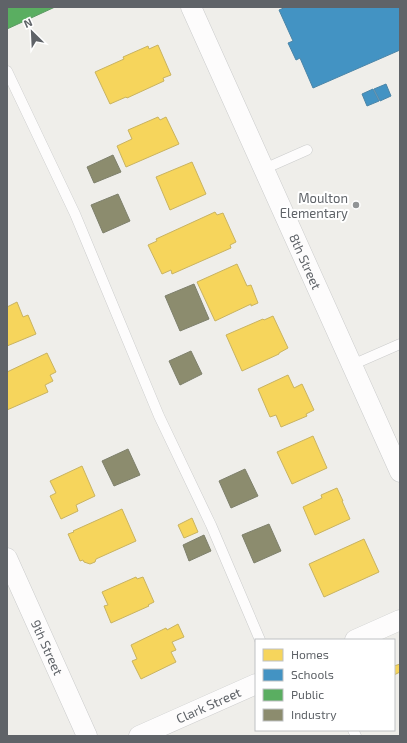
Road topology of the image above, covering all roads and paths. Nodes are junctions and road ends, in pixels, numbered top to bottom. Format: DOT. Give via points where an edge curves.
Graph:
graph roads {
  1 [pos="191,7"];
  2 [pos="7,70"];
  3 [pos="307,150"];
  4 [pos="264,169"];
  5 [pos="400,344"];
  6 [pos="352,365"];
  7 [pos="400,472"];
  8 [pos="7,558"];
  9 [pos="400,620"];
  10 [pos="260,639"];
  11 [pos="357,639"];
  12 [pos="255,684"];
  13 [pos="87,736"];
  14 [pos="138,736"];
  1 -- 4 [label="street, 8th Street"];
  2 -- 10 [label="lane" via="75,214 159,416 211,525"];
  3 -- 4 [label="lane"];
  4 -- 6 [label="street, 8th Street"];
  5 -- 6 [label="lane"];
  6 -- 7 [label="street, 8th Street"];
  8 -- 13 [label="street, 9th Street"];
  9 -- 11 [label="street"];
  12 -- 14 [label="street, Clark Street"];
}
